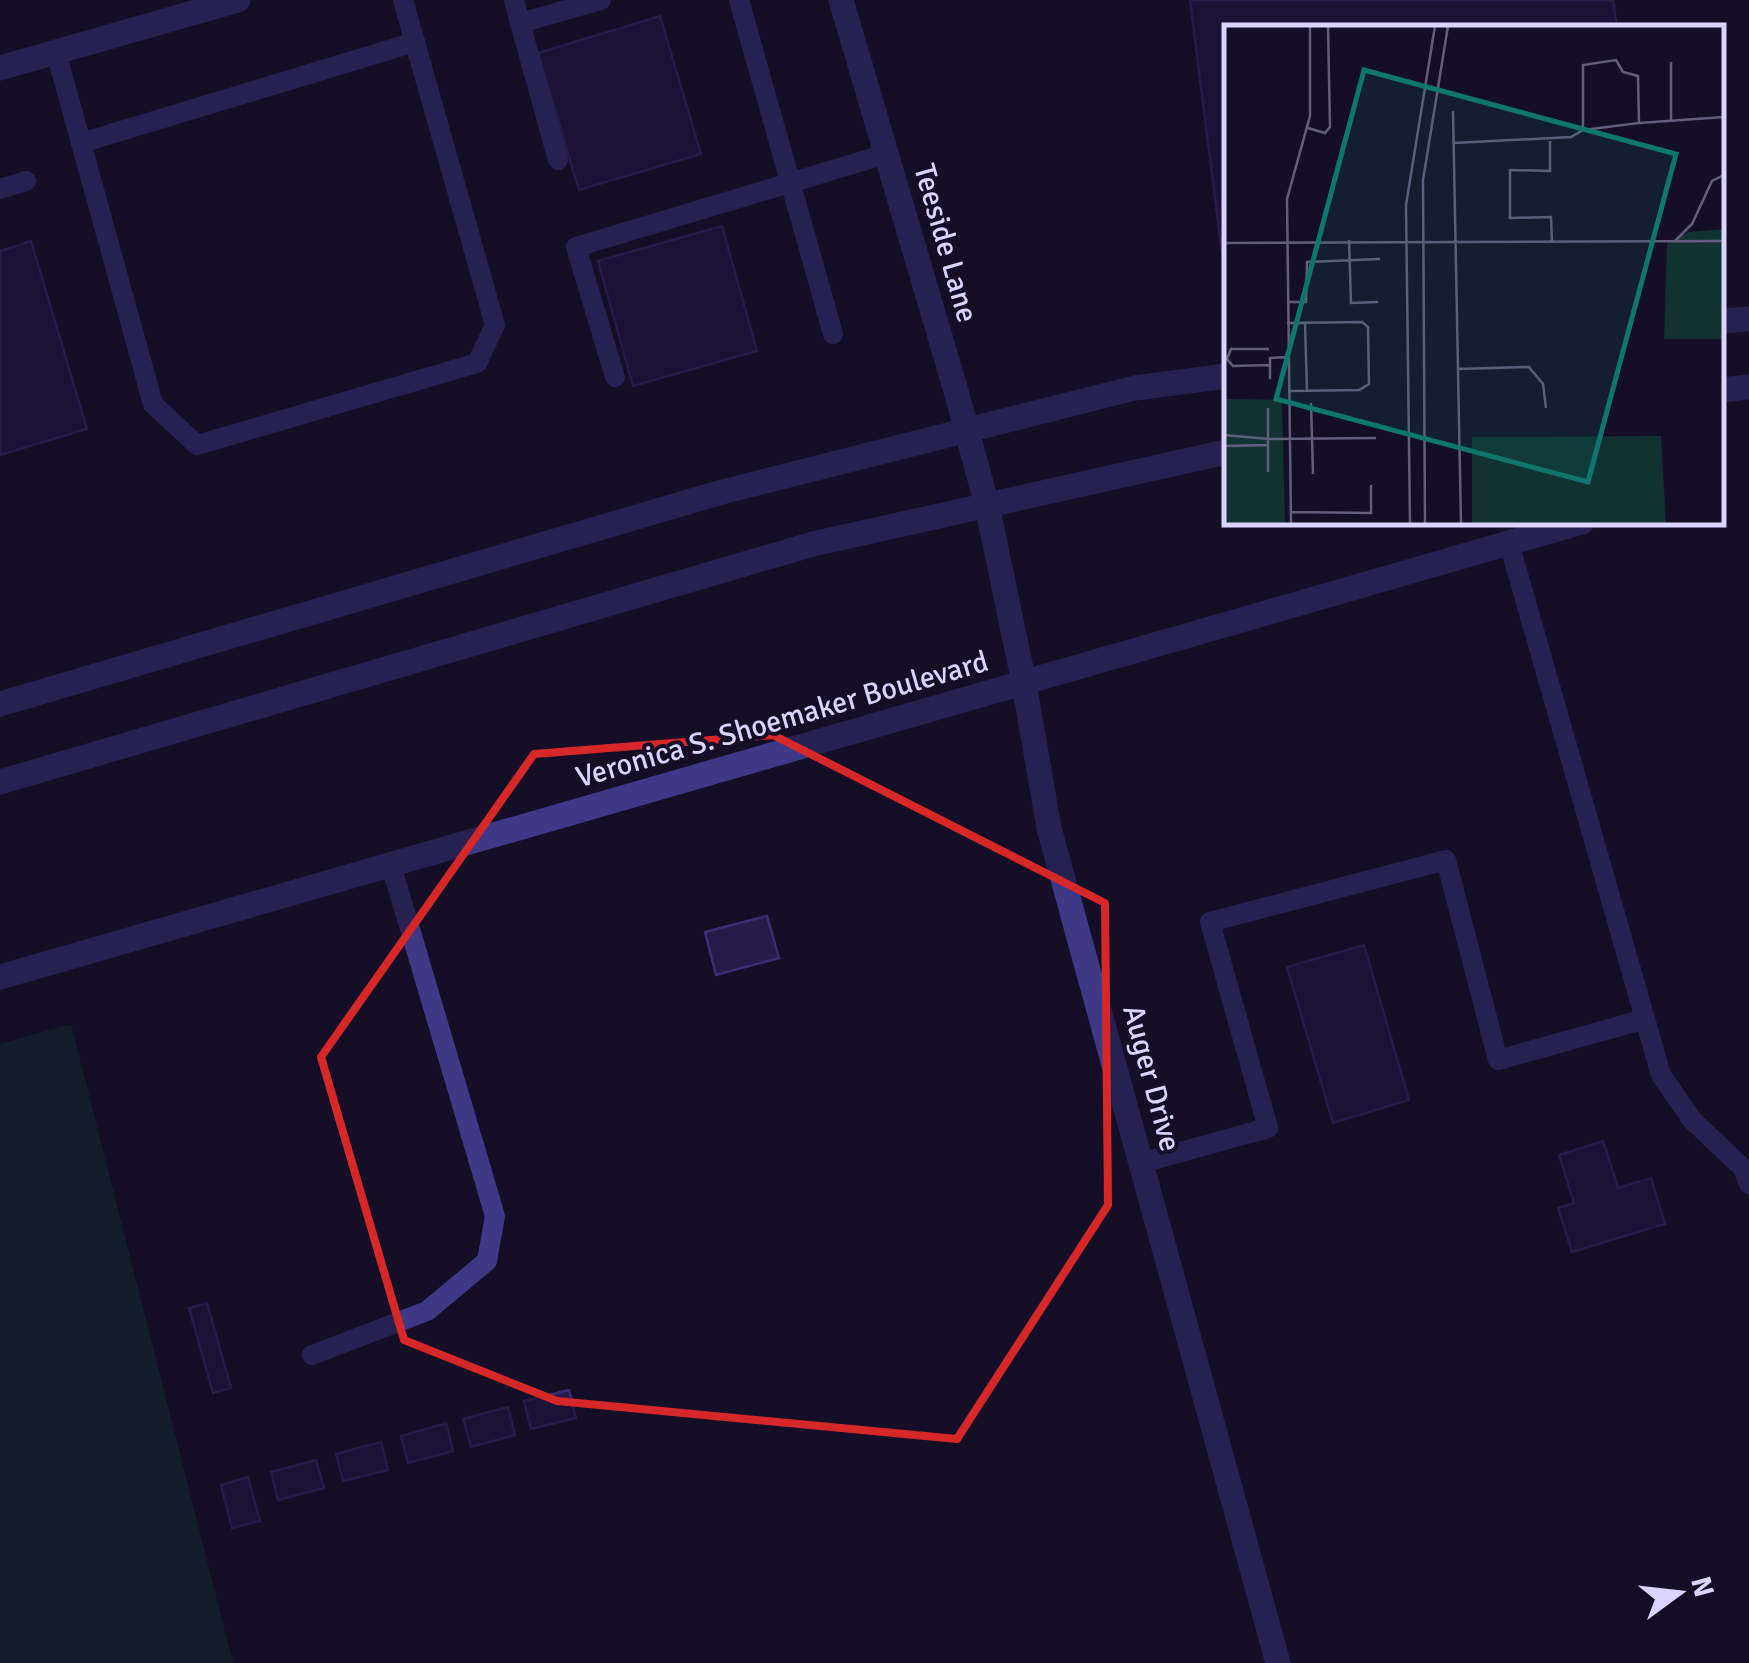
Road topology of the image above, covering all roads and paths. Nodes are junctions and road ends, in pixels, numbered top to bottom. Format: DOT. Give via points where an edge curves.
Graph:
graph roads {
  1 [pos="403,0"];
  2 [pos="514,0"];
  3 [pos="601,0"];
  4 [pos="738,0"];
  5 [pos="841,0"];
  6 [pos="227,2"];
  7 [pos="520,23"];
  8 [pos="415,42"];
  9 [pos="56,52"];
  10 [pos="0,68"];
  11 [pos="81,143"];
  12 [pos="886,154"];
  13 [pos="558,160"];
  14 [pos="26,181"];
  15 [pos="790,183"];
  16 [pos="0,189"];
  17 [pos="1749,319"];
  18 [pos="1724,321"];
  19 [pos="833,334"];
  20 [pos="1224,376"];
  21 [pos="615,378"];
  22 [pos="1749,387"];
  23 [pos="1724,390"];
  24 [pos="967,430"];
  25 [pos="1224,452"];
  26 [pos="987,505"];
  27 [pos="1572,525"];
  28 [pos="1509,543"];
  29 [pos="1024,683"];
  30 [pos="0,704"];
  31 [pos="0,782"];
  32 [pos="390,865"];
  33 [pos="0,978"];
  34 [pos="1644,1020"];
  35 [pos="1141,1164"];
  36 [pos="1747,1173"];
  37 [pos="312,1355"];
  38 [pos="1278,1663"];
  1 -- 8 [label="lane"];
  2 -- 7 [label="lane"];
  3 -- 7 [label="lane"];
  4 -- 15 [label="lane"];
  5 -- 12 [label="street, Teeside Lane"];
  6 -- 9 [label="street"];
  7 -- 13 [label="lane"];
  8 -- 11 [label="lane"];
  8 -- 11 [label="lane" via="495,324 477,363 196,446 153,404"];
  9 -- 10 [label="street"];
  9 -- 11 [label="lane"];
  12 -- 15 [label="lane"];
  12 -- 24 [label="street, Teeside Lane"];
  14 -- 16 [label="lane"];
  15 -- 19 [label="lane"];
  15 -- 21 [label="lane" via="576,247"];
  17 -- 18 [label="street"];
  20 -- 24 [label="street" via="1135,388"];
  22 -- 23 [label="street"];
  24 -- 26 [label="street, Teeside Lane"];
  24 -- 30 [label="street" via="722,492"];
  25 -- 26 [label="street"];
  26 -- 29 [label="street, Auger Drive"];
  26 -- 31 [label="street" via="813,544"];
  27 -- 28 [label="street, Veronica S. Shoemaker Boulevard"];
  28 -- 29 [label="street, Veronica S. Shoemaker Boulevard"];
  28 -- 34 [label="lane"];
  29 -- 32 [label="street, Veronica S. Shoemaker Boulevard"];
  29 -- 35 [label="street, Auger Drive" via="1050,828"];
  32 -- 33 [label="street, Veronica S. Shoemaker Boulevard"];
  32 -- 37 [label="lane" via="495,1216 487,1261 427,1311"];
  34 -- 35 [label="lane" via="1498,1060 1446,860 1210,922 1268,1128"];
  34 -- 36 [label="lane" via="1661,1075 1692,1120"];
  35 -- 38 [label="street, Auger Drive"];
}
